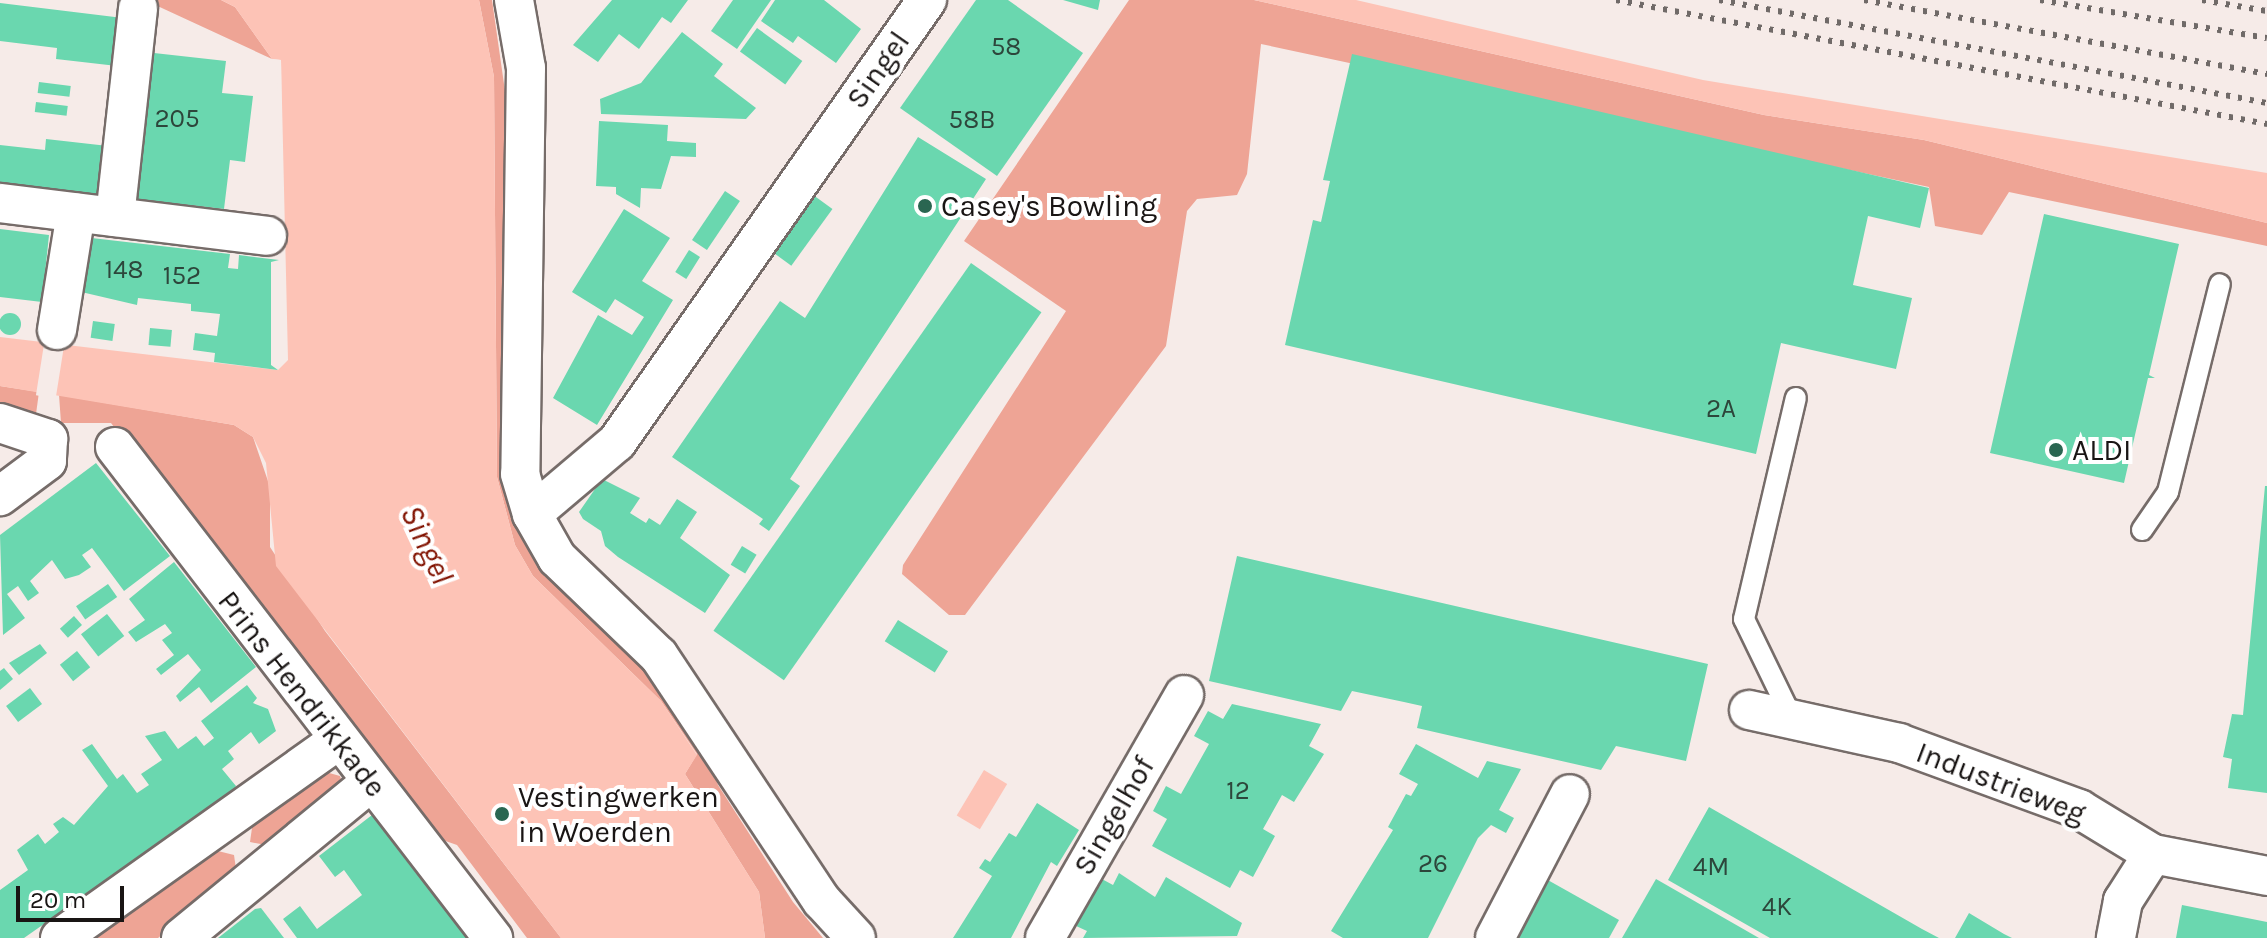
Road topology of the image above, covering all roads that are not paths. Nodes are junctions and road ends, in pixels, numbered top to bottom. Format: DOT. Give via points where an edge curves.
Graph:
graph roads {
  1 [pos="514,0"];
  2 [pos="927,0"];
  3 [pos="138,8"];
  4 [pos="0,203"];
  5 [pos="76,213"];
  6 [pos="115,217"];
  7 [pos="267,236"];
  8 [pos="2220,284"];
  9 [pos="57,330"];
  10 [pos="1796,398"];
  11 [pos="0,423"];
  12 [pos="115,447"];
  13 [pos="0,496"];
  14 [pos="532,514"];
  15 [pos="2142,530"];
  16 [pos="1184,695"];
  17 [pos="1749,710"];
  18 [pos="1793,720"];
  19 [pos="337,741"];
  20 [pos="370,783"];
  21 [pos="1570,794"];
  22 [pos="226,826"];
  23 [pos="2153,854"];
  24 [pos="262,874"];
  25 [pos="2267,876"];
  26 [pos="60,938"];
  27 [pos="181,938"];
  28 [pos="493,938"];
  29 [pos="856,938"];
  30 [pos="1045,938"];
  31 [pos="1495,938"];
  32 [pos="2116,938"];
  1 -- 14 [label="street" via="526,68 520,474"];
  2 -- 14 [label="street, Singel" via="617,442"];
  3 -- 6 [label="street"];
  4 -- 5 [label="street"];
  5 -- 6 [label="street"];
  5 -- 9 [label="street"];
  6 -- 7 [label="street"];
  8 -- 15 [label="lane" via="2168,492"];
  10 -- 18 [label="lane" via="1744,619"];
  11 -- 13 [label="street" via="48,439 47,461"];
  12 -- 19 [label="street, Prins Hendrikkade"];
  14 -- 29 [label="street" via="557,558 659,656 822,901"];
  16 -- 30 [label="street, Singelhof"];
  17 -- 18 [label="street, Industrieweg"];
  18 -- 23 [label="street, Industrieweg" via="1899,743 2079,809"];
  19 -- 20 [label="street, Prins Hendrikkade"];
  19 -- 22 [label="street"];
  20 -- 24 [label="street"];
  20 -- 28 [label="street, Prins Hendrikkade"];
  21 -- 31 [label="street"];
  22 -- 24 [label="street"];
  22 -- 26 [label="street"];
  23 -- 25 [label="street"];
  23 -- 32 [label="street" via="2123,901"];
  24 -- 27 [label="street"];
}
